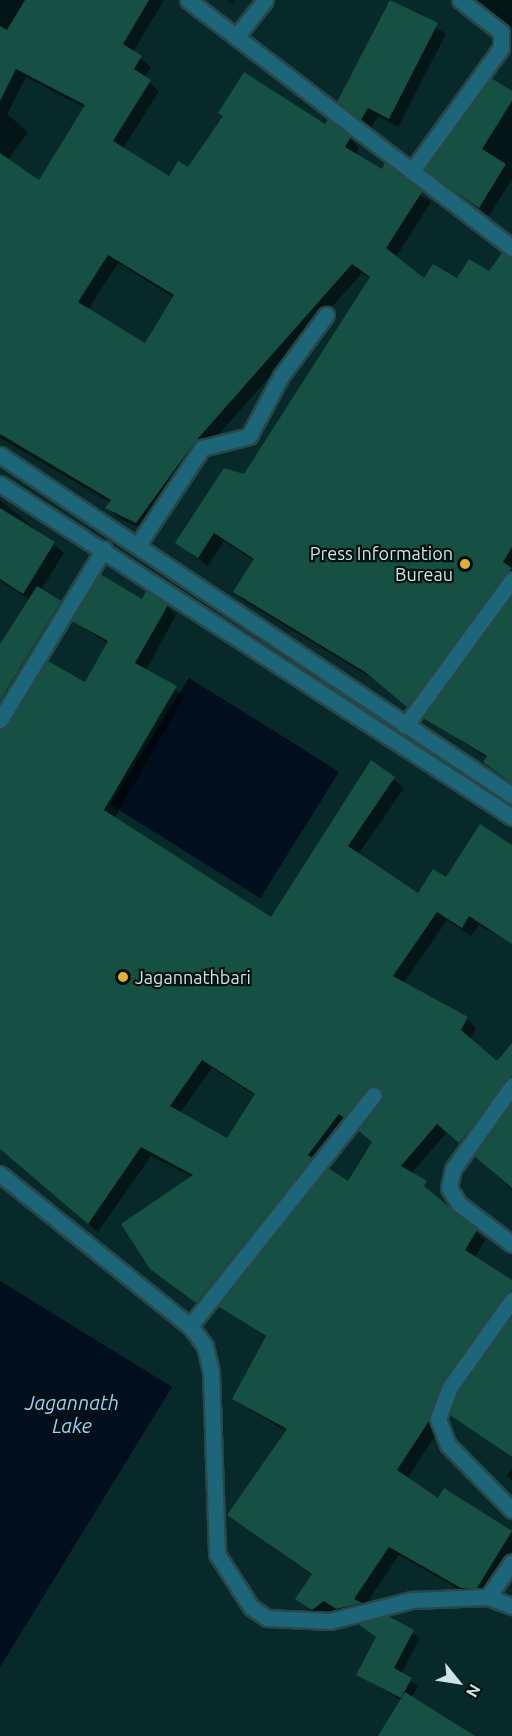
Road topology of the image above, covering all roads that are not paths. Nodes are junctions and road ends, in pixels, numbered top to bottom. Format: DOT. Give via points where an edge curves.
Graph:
graph roads {
  1 [pos="188,0"];
  2 [pos="265,0"];
  3 [pos="460,0"];
  4 [pos="237,37"];
  5 [pos="412,171"];
  6 [pos="512,248"];
  7 [pos="326,315"];
  8 [pos="0,455"];
  9 [pos="0,484"];
  10 [pos="137,546"];
  11 [pos="104,549"];
  12 [pos="512,580"];
  13 [pos="0,720"];
  14 [pos="405,726"];
  15 [pos="512,795"];
  16 [pos="512,817"];
  17 [pos="512,1086"];
  18 [pos="374,1095"];
  19 [pos="0,1174"];
  20 [pos="512,1244"];
  21 [pos="512,1300"];
  22 [pos="190,1326"];
  23 [pos="512,1510"];
  24 [pos="512,1562"];
  25 [pos="488,1597"];
  26 [pos="512,1606"];
  1 -- 4 [label="street"];
  2 -- 4 [label="street"];
  3 -- 5 [label="street" via="501,32 501,48"];
  4 -- 5 [label="street"];
  5 -- 6 [label="street"];
  7 -- 10 [label="street" via="275,384 249,436 202,448"];
  8 -- 10 [label="street"];
  9 -- 11 [label="street"];
  10 -- 14 [label="street"];
  11 -- 13 [label="street"];
  11 -- 16 [label="street"];
  12 -- 14 [label="street"];
  14 -- 15 [label="street"];
  17 -- 20 [label="street" via="453,1169 449,1188 459,1204"];
  18 -- 22 [label="street"];
  19 -- 22 [label="street"];
  21 -- 23 [label="street" via="450,1388 438,1419 448,1445"];
  22 -- 25 [label="street" via="205,1346 211,1372 218,1554 251,1607 267,1618 330,1621 412,1600"];
  24 -- 25 [label="street"];
  25 -- 26 [label="street"];
}
